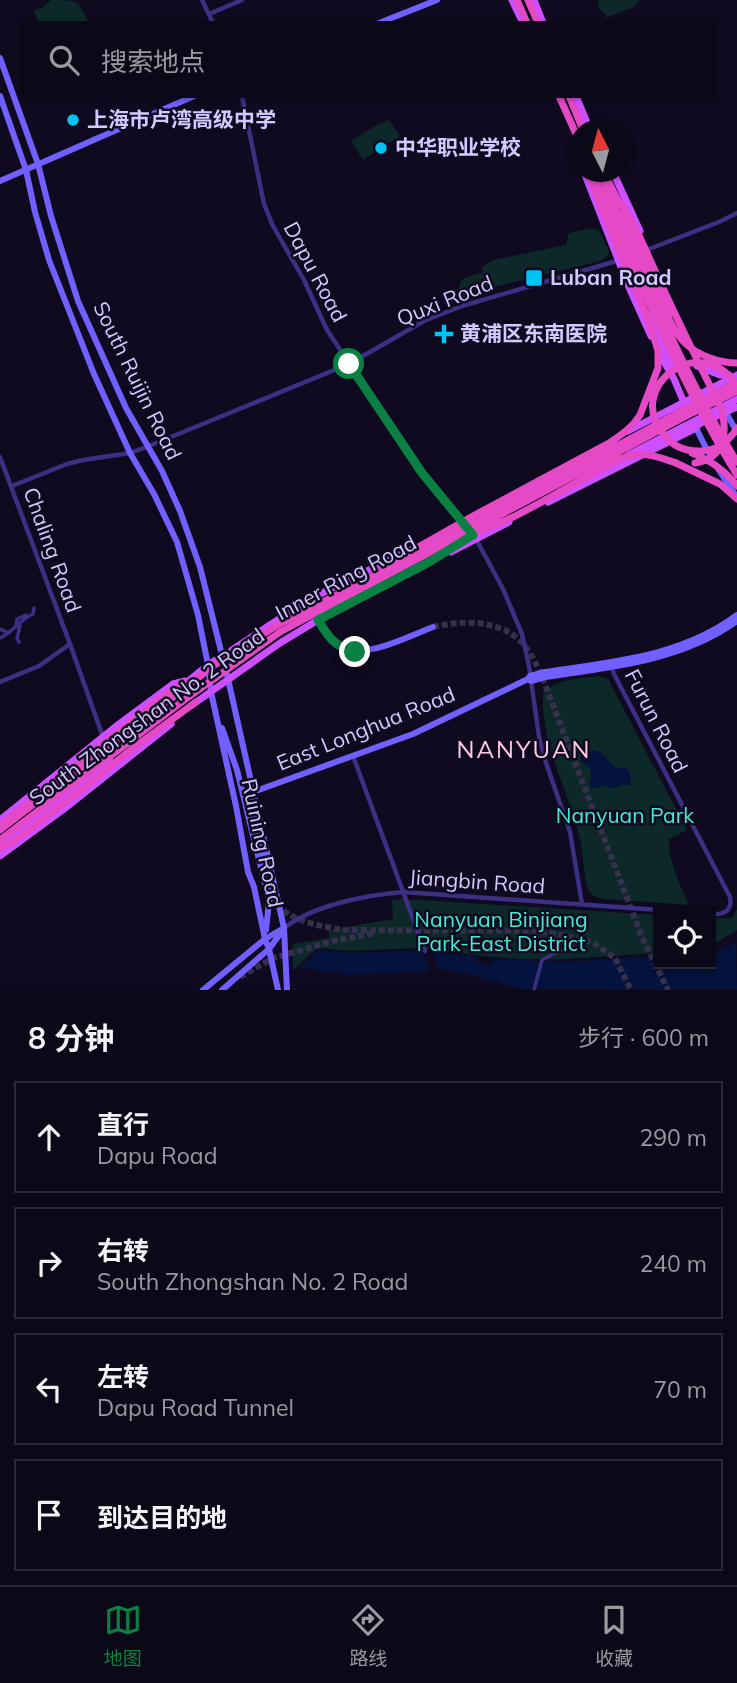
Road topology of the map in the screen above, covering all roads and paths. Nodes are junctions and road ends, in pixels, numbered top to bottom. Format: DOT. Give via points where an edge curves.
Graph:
graph roads {
  1 [pos="202,0"];
  2 [pos="242,0"];
  3 [pos="437,0"];
  4 [pos="515,0"];
  5 [pos="528,0"];
  6 [pos="534,0"];
  7 [pos="209,14"];
  8 [pos="212,21"];
  9 [pos="384,21"];
  10 [pos="524,21"];
  11 [pos="537,21"];
  12 [pos="542,21"];
  13 [pos="0,58"];
  14 [pos="0,96"];
  15 [pos="189,98"];
  16 [pos="242,98"];
  17 [pos="559,98"];
  18 [pos="559,98"];
  19 [pos="570,98"];
  20 [pos="577,98"];
  21 [pos="578,119"];
  22 [pos="585,119"];
  23 [pos="569,121"];
  24 [pos="569,125"];
  25 [pos="38,164"];
  26 [pos="26,170"];
  27 [pos="0,181"];
  28 [pos="593,182"];
  29 [pos="593,182"];
  30 [pos="594,182"];
  31 [pos="607,182"];
  32 [pos="608,182"];
  33 [pos="609,182"];
  34 [pos="617,182"];
  35 [pos="618,200"];
  36 [pos="737,213"];
  37 [pos="646,250"];
  38 [pos="622,259"];
  39 [pos="685,340"];
  40 [pos="694,350"];
  41 [pos="349,364"];
  42 [pos="708,364"];
  43 [pos="737,364"];
  44 [pos="697,365"];
  45 [pos="658,368"];
  46 [pos="721,369"];
  47 [pos="737,382"];
  48 [pos="657,389"];
  49 [pos="712,389"];
  50 [pos="737,399"];
  51 [pos="690,403"];
  52 [pos="737,407"];
  53 [pos="643,409"];
  54 [pos="671,409"];
  55 [pos="722,409"];
  56 [pos="695,425"];
  57 [pos="647,430"];
  58 [pos="737,430"];
  59 [pos="677,438"];
  60 [pos="648,445"];
  61 [pos="149,446"];
  62 [pos="685,450"];
  63 [pos="130,453"];
  64 [pos="0,457"];
  65 [pos="737,462"];
  66 [pos="676,463"];
  67 [pos="737,475"];
  68 [pos="12,486"];
  69 [pos="737,486"];
  70 [pos="737,498"];
  71 [pos="465,524"];
  72 [pos="474,537"];
  73 [pos="451,541"];
  74 [pos="370,577"];
  75 [pos="308,600"];
  76 [pos="34,608"];
  77 [pos="29,615"];
  78 [pos="737,615"];
  79 [pos="318,620"];
  80 [pos="737,621"];
  81 [pos="21,624"];
  82 [pos="16,627"];
  83 [pos="433,627"];
  84 [pos="0,629"];
  85 [pos="9,633"];
  86 [pos="0,638"];
  87 [pos="19,642"];
  88 [pos="70,644"];
  89 [pos="222,657"];
  90 [pos="208,665"];
  91 [pos="611,665"];
  92 [pos="228,679"];
  93 [pos="530,679"];
  94 [pos="0,681"];
  95 [pos="187,682"];
  96 [pos="211,692"];
  97 [pos="195,702"];
  98 [pos="213,704"];
  99 [pos="103,737"];
  100 [pos="353,756"];
  101 [pos="253,792"];
  102 [pos="0,820"];
  103 [pos="0,828"];
  104 [pos="0,840"];
  105 [pos="0,847"];
  106 [pos="0,856"];
  107 [pos="265,884"];
  108 [pos="254,887"];
  109 [pos="403,892"];
  110 [pos="582,904"];
  111 [pos="653,909"];
  112 [pos="716,914"];
  113 [pos="267,919"];
  114 [pos="284,928"];
  115 [pos="265,939"];
  116 [pos="269,949"];
  117 [pos="561,950"];
  118 [pos="425,951"];
  119 [pos="203,990"];
  120 [pos="222,990"];
  121 [pos="278,990"];
  122 [pos="287,990"];
  123 [pos="534,990"];
  1 -- 7 [label="street"];
  2 -- 7 [label="street"];
  3 -- 9 [label="main road"];
  4 -- 10 [label="highway"];
  5 -- 11 [label="highway"];
  6 -- 12 [label="main road"];
  7 -- 8 [label="street"];
  13 -- 25 [label="main road, South Ruijin Road"];
  14 -- 26 [label="main road, South Ruijin Road"];
  15 -- 25 [label="main road"];
  16 -- 41 [label="street, Dapu Road" via="264,204"];
  17 -- 23 [label="highway"];
  18 -- 24 [label="main road"];
  19 -- 21 [label="highway"];
  20 -- 22 [label="main road"];
  25 -- 26 [label="main road"];
  25 -- 61 [label="main road, South Ruijin Road" via="78,301 126,408"];
  26 -- 27 [label="main road"];
  26 -- 63 [label="main road, South Ruijin Road" via="49,260"];
  28 -- 38 [label="main road"];
  29 -- 45 [label="highway, bridge" via="656,340"];
  30 -- 67 [label="highway, bridge" via="676,364"];
  31 -- 65 [label="highway, bridge" via="674,343"];
  32 -- 35 [label="highway, bridge"];
  33 -- 37 [label="main road"];
  34 -- 37 [label="main road"];
  35 -- 40 [label="highway, bridge" via="669,318"];
  35 -- 66 [label="highway, bridge" via="630,216 724,418 722,443 711,457"];
  36 -- 37 [label="street, Quxi Road"];
  37 -- 38 [label="street, Quxi Road"];
  37 -- 39 [label="main road"];
  38 -- 41 [label="street, Quxi Road" via="462,306 424,321"];
  38 -- 51 [label="main road" via="663,363"];
  39 -- 43 [label="main road" via="699,351"];
  39 -- 44 [label="main road"];
  40 -- 42 [label="highway, bridge"];
  40 -- 43 [label="highway, bridge"];
  41 -- 61 [label="street, Quxi Road"];
  41 -- 71 [label="street, Dapu Road" via="422,473"];
  42 -- 46 [label="highway, bridge"];
  42 -- 48 [label="highway, bridge" via="680,366"];
  43 -- 46 [label="highway, bridge"];
  44 -- 47 [label="main road"];
  44 -- 49 [label="main road"];
  45 -- 48 [label="highway, bridge"];
  45 -- 53 [label="highway, bridge"];
  46 -- 47 [label="highway, bridge"];
  47 -- 49 [label="main road, South Zhongshan No. 2 Road"];
  47 -- 49 [label="main road"];
  47 -- 73 [label="highway, Inner Ring Road, bridge" via="692,413"];
  47 -- 74 [label="highway, Inner Ring Road, bridge"];
  48 -- 53 [label="highway, bridge"];
  48 -- 62 [label="highway, bridge" via="653,405 660,432"];
  49 -- 51 [label="main road, South Zhongshan No. 2 Road"];
  49 -- 55 [label="main road"];
  50 -- 55 [label="main road, South Zhongshan No. 2 Road"];
  51 -- 54 [label="main road, South Zhongshan No. 2 Road"];
  51 -- 55 [label="main road"];
  51 -- 56 [label="main road"];
  51 -- 57 [label="main road"];
  52 -- 55 [label="main road"];
  53 -- 74 [label="highway, bridge" via="631,428 609,443"];
  54 -- 57 [label="main road"];
  54 -- 71 [label="main road, South Zhongshan No. 2 Road" via="470,514"];
  55 -- 56 [label="main road, South Zhongshan No. 2 Road"];
  55 -- 58 [label="main road"];
  56 -- 59 [label="main road, South Zhongshan No. 2 Road"];
  56 -- 60 [label="main road, South Zhongshan No. 2 Road"];
  56 -- 70 [label="main road"];
  57 -- 71 [label="main road"];
  58 -- 62 [label="highway, bridge" via="713,449"];
  59 -- 60 [label="main road"];
  59 -- 72 [label="main road, South Zhongshan No. 2 Road"];
  60 -- 72 [label="main road, South Zhongshan No. 2 Road"];
  61 -- 63 [label="street, Quxi Road"];
  61 -- 89 [label="main road, South Ruijin Road" via="200,567"];
  62 -- 69 [label="highway, bridge" via="711,462"];
  63 -- 68 [label="street, Quxi Road" via="67,464"];
  63 -- 90 [label="main road, South Ruijin Road" via="177,542"];
  64 -- 68 [label="street, Chaling Road"];
  66 -- 70 [label="highway" via="720,484"];
  66 -- 73 [label="highway, bridge" via="651,455 630,456 487,529"];
  68 -- 88 [label="street, Chaling Road"];
  71 -- 72 [label="street, Dapu Road"];
  71 -- 75 [label="main road, South Zhongshan No. 2 Road"];
  72 -- 79 [label="main road, South Zhongshan No. 2 Road"];
  72 -- 93 [label="street, Dapu Road" via="514,613"];
  73 -- 104 [label="highway, Inner Ring Road, bridge" via="280,632"];
  74 -- 103 [label="highway, Inner Ring Road, bridge" via="276,626 216,664"];
  75 -- 79 [label="main road"];
  75 -- 89 [label="main road, South Zhongshan No. 2 Road"];
  76 -- 77 [label="street"];
  77 -- 81 [label="street"];
  77 -- 82 [label="street" via="19,618"];
  78 -- 91 [label="main road, East Longhua Road" via="682,645"];
  79 -- 83 [label="main road" via="341,648 355,652"];
  79 -- 92 [label="main road, South Zhongshan No. 2 Road"];
  80 -- 91 [label="main road, East Longhua Road" via="656,659"];
  81 -- 82 [label="street"];
  81 -- 87 [label="street"];
  82 -- 85 [label="street"];
  84 -- 85 [label="street"];
  85 -- 86 [label="street"];
  88 -- 94 [label="street" via="39,666"];
  88 -- 99 [label="street, Chaling Road"];
  89 -- 90 [label="main road, South Zhongshan No. 2 Road"];
  89 -- 92 [label="main road, South Ruijin Road"];
  90 -- 95 [label="main road, South Zhongshan No. 2 Road"];
  90 -- 96 [label="main road, South Ruijin Road"];
  91 -- 93 [label="main road, East Longhua Road" via="545,672"];
  91 -- 112 [label="street, Furun Road" via="730,897 725,913"];
  92 -- 96 [label="main road, South Zhongshan No. 2 Road"];
  92 -- 101 [label="main road, South Ruijin Road"];
  93 -- 100 [label="main road, East Longhua Road" via="413,734"];
  93 -- 110 [label="street, Dapu Road" via="542,750 570,831"];
  95 -- 99 [label="main road" via="173,684"];
  95 -- 103 [label="main road, South Zhongshan No. 2 Road" via="37,804"];
  95 -- 103 [label="highway, bridge"];
  96 -- 97 [label="main road, South Zhongshan No. 2 Road"];
  96 -- 98 [label="main road, South Ruijin Road"];
  97 -- 105 [label="main road, South Zhongshan No. 2 Road"];
  97 -- 105 [label="highway" via="14,841"];
  97 -- 106 [label="main road"];
  98 -- 107 [label="main road" via="237,770"];
  98 -- 108 [label="main road, Ruining Road"];
  99 -- 102 [label="main road"];
  100 -- 101 [label="main road, East Longhua Road"];
  100 -- 109 [label="street"];
  101 -- 113 [label="main road" via="250,800 268,881"];
  101 -- 114 [label="main road, Ruining Road"];
  108 -- 113 [label="main road"];
  108 -- 115 [label="main road, Ruining Road"];
  109 -- 110 [label="street, Jiangbin Road"];
  109 -- 114 [label="street, Jiangbin Road" via="338,904"];
  109 -- 118 [label="street"];
  110 -- 111 [label="street, Jiangbin Road"];
  113 -- 115 [label="main road"];
  114 -- 115 [label="main road"];
  114 -- 116 [label="main road"];
  114 -- 122 [label="main road, Ruining Road"];
  115 -- 116 [label="main road, Ruining Road"];
  115 -- 119 [label="main road"];
  116 -- 120 [label="main road"];
  116 -- 121 [label="main road, Ruining Road"];
  117 -- 123 [label="street" via="542,960"];
}
